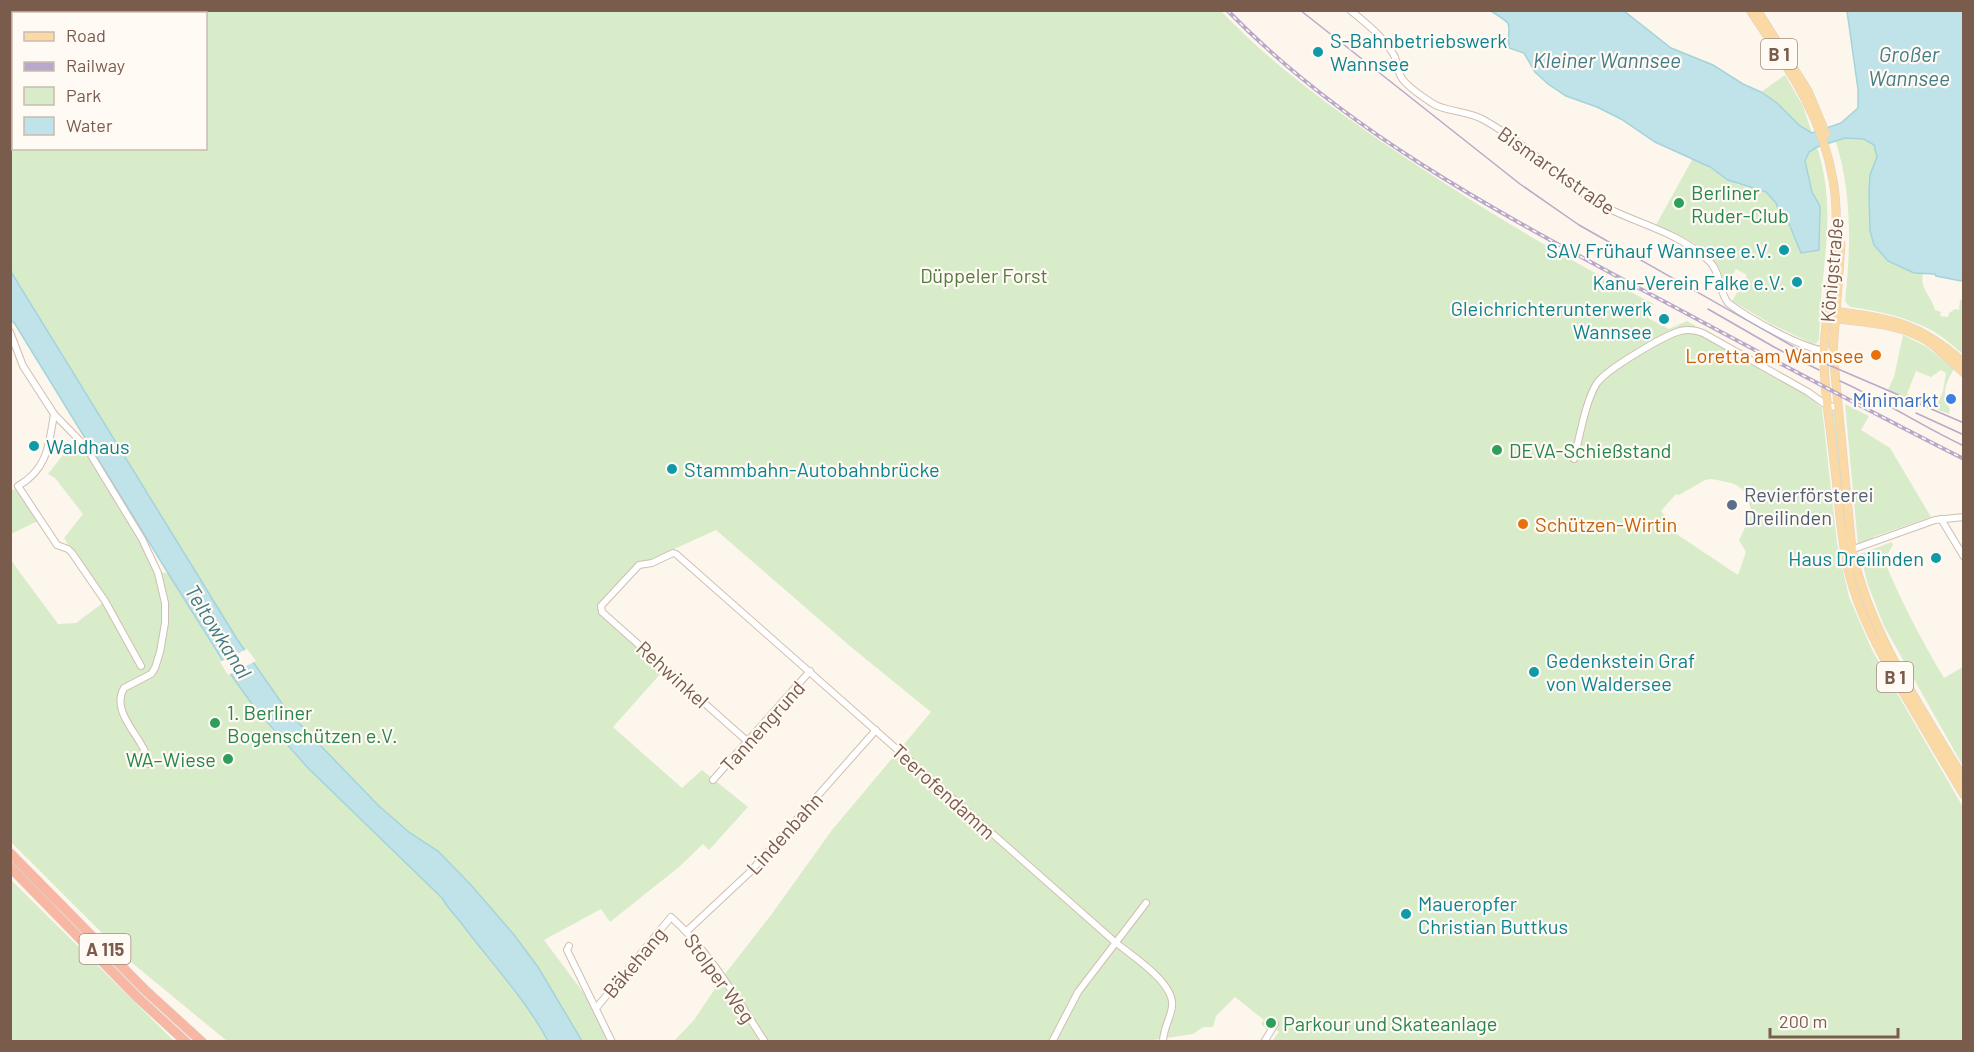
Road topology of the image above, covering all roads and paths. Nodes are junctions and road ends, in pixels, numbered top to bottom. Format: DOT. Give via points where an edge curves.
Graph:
graph roads {
  1 [pos="1350,10"];
  2 [pos="1750,10"];
  3 [pos="1757,10"];
  4 [pos="1818,119"];
  5 [pos="1831,315"];
  6 [pos="10,332"];
  7 [pos="1824,351"];
  8 [pos="1833,352"];
  9 [pos="1958,361"];
  10 [pos="1964,373"];
  11 [pos="1838,406"];
  12 [pos="1828,407"];
  13 [pos="54,414"];
  14 [pos="1574,459"];
  15 [pos="1964,517"];
  16 [pos="1941,519"];
  17 [pos="1848,551"];
  18 [pos="679,557"];
  19 [pos="1964,557"];
  20 [pos="141,666"];
  21 [pos="810,671"];
  22 [pos="876,730"];
  23 [pos="747,741"];
  24 [pos="149,764"];
  25 [pos="1964,779"];
  26 [pos="713,780"];
  27 [pos="1964,795"];
  28 [pos="10,853"];
  29 [pos="10,867"];
  30 [pos="1146,903"];
  31 [pos="671,917"];
  32 [pos="687,932"];
  33 [pos="1115,942"];
  34 [pos="569,946"];
  35 [pos="597,1007"];
  36 [pos="1275,1024"];
  37 [pos="186,1041"];
  38 [pos="202,1041"];
  39 [pos="612,1041"];
  40 [pos="765,1041"];
  41 [pos="1052,1041"];
  42 [pos="1163,1041"];
  43 [pos="1264,1041"];
  1 -- 7 [label="street, Bismarckstraße" via="1389,47 1405,81 1433,104 1468,112 1486,121 1593,200 1690,246 1716,269 1728,303 1774,330"];
  2 -- 4 [label="main road, Königstraße / B 1"];
  3 -- 4 [label="main road, Königstraße / B 1" via="1808,91"];
  4 -- 5 [label="main road, Königstraße / B 1" via="1829,153 1837,219"];
  5 -- 7 [label="main road, Königstraße / B 1"];
  5 -- 8 [label="main road, Königstraße / B 1"];
  5 -- 9 [label="main road" via="1890,320 1915,328 1935,339"];
  6 -- 13 [label="street" via="23,366"];
  7 -- 8 [label="street, Bismarckstraße"];
  7 -- 12 [label="main road, Königstraße / B 1"];
  8 -- 11 [label="main road, Königstraße / B 1"];
  9 -- 10 [label="main road"];
  11 -- 12 [label="street"];
  11 -- 17 [label="main road, B 1"];
  12 -- 14 [label="street" via="1703,333 1682,331 1612,368 1598,382"];
  12 -- 17 [label="main road, B 1"];
  13 -- 20 [label="street" via="40,468 18,486 57,545 72,553 105,601"];
  13 -- 24 [label="street" via="86,447 158,573 165,623 157,660 151,674 124,688 121,697 125,719 144,748"];
  15 -- 16 [label="street"];
  16 -- 17 [label="street"];
  16 -- 19 [label="street"];
  17 -- 25 [label="main road, B 1" via="1884,643"];
  17 -- 27 [label="main road, B 1" via="1855,595 1869,631"];
  18 -- 21 [label="street, Teerofendamm"];
  18 -- 23 [label="street, Rehwinkel" via="673,553 639,565 601,606 602,612"];
  21 -- 22 [label="street, Teerofendamm"];
  21 -- 23 [label="street, Tannengrund"];
  22 -- 32 [label="street, Lindenbahn" via="750,872"];
  22 -- 33 [label="street, Teerofendamm"];
  23 -- 26 [label="street, Tannengrund"];
  28 -- 38 [label="highway, A 115" via="145,990"];
  29 -- 37 [label="highway, A 115" via="137,997"];
  30 -- 33 [label="street"];
  31 -- 32 [label="street, Stolper Weg"];
  31 -- 35 [label="street, Bäkehang"];
  32 -- 40 [label="street, Stolper Weg" via="706,953"];
  33 -- 41 [label="street" via="1078,992"];
  33 -- 42 [label="street, Teerofendamm" via="1171,993 1172,1006"];
  34 -- 35 [label="street, Bäkehang" via="567,950"];
  35 -- 39 [label="street, Bäkehang"];
  36 -- 43 [label="street"];
}
